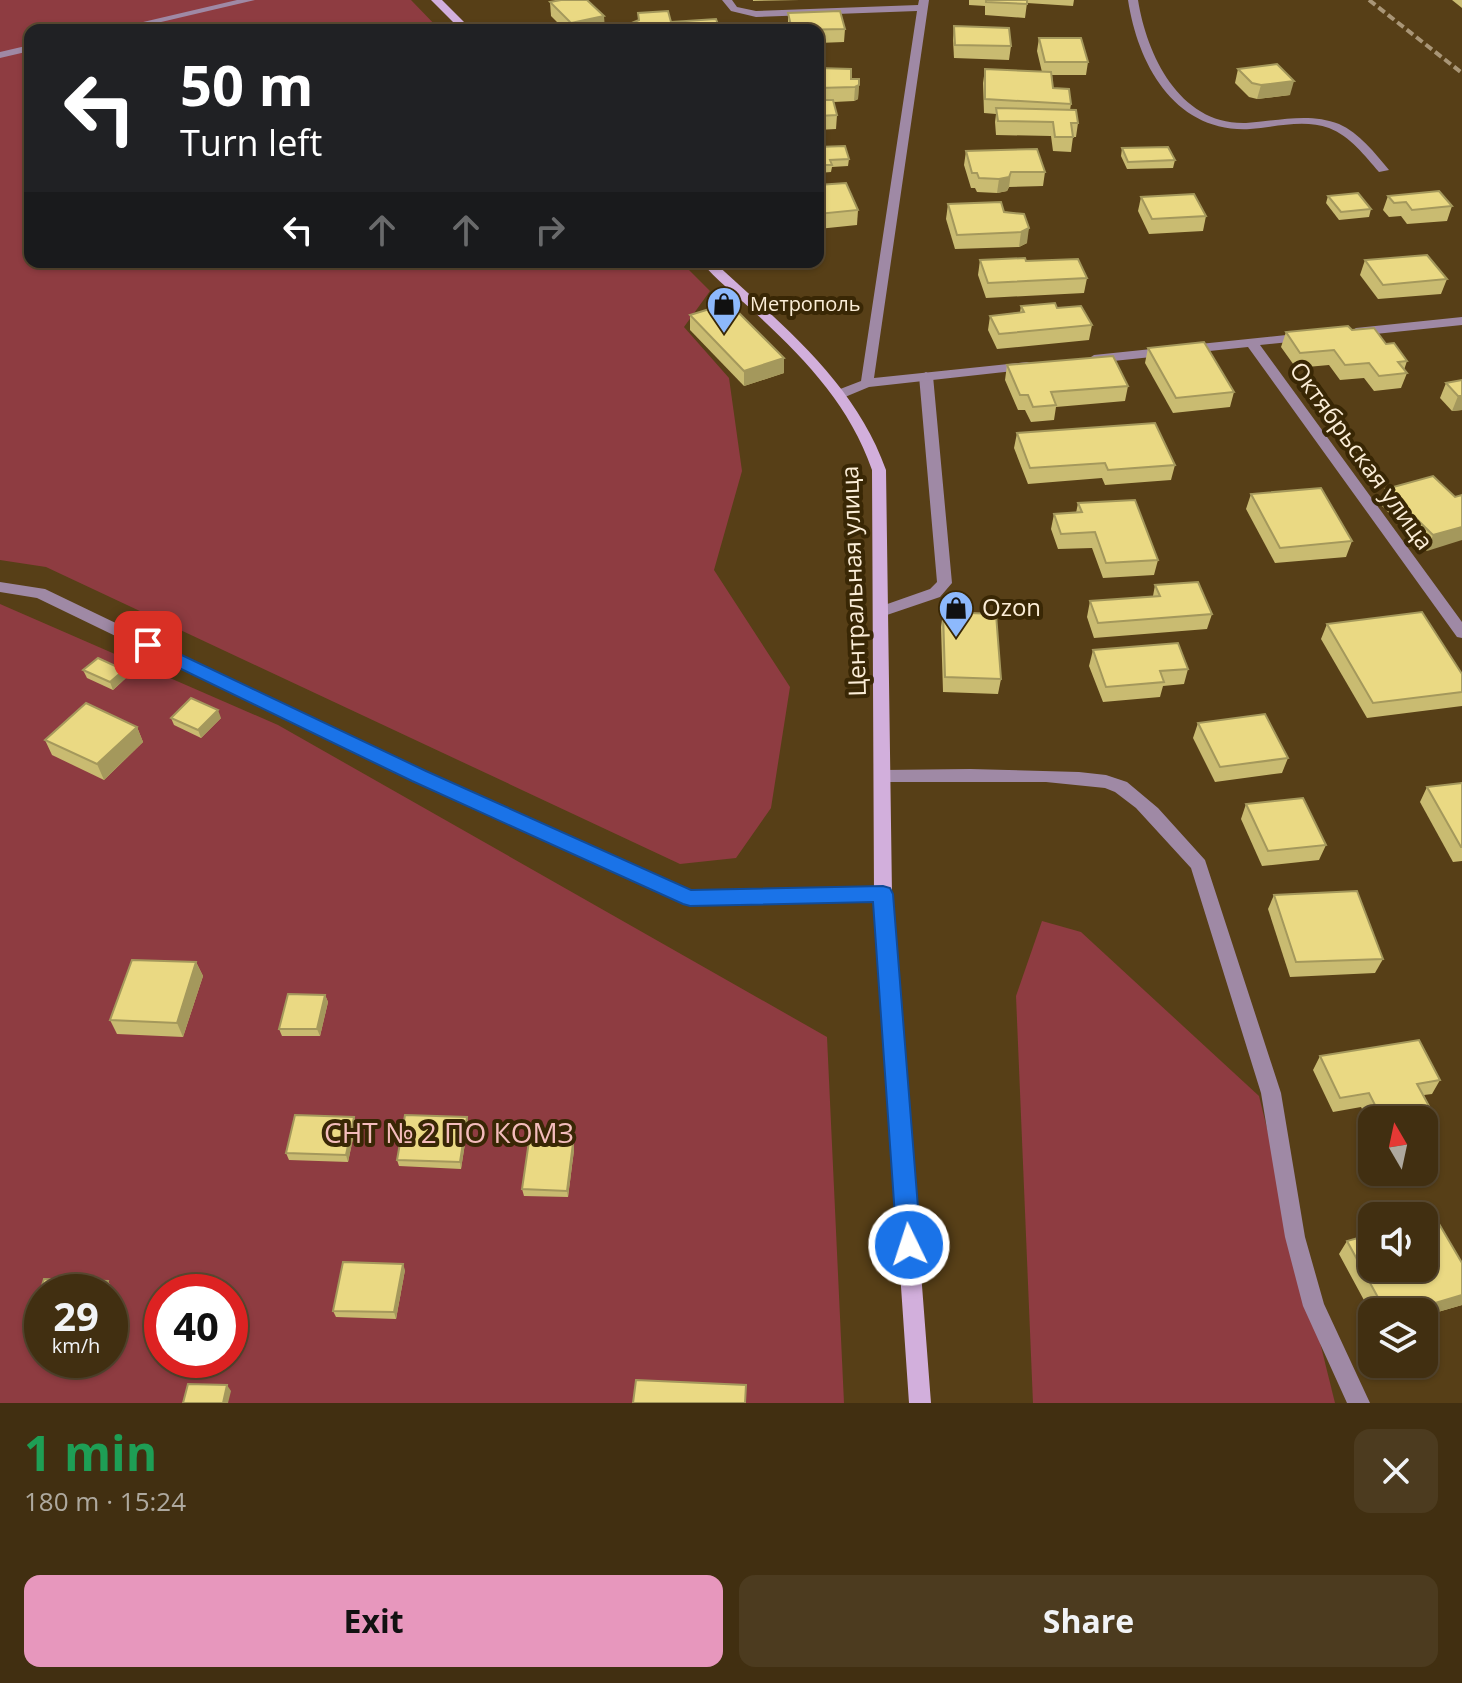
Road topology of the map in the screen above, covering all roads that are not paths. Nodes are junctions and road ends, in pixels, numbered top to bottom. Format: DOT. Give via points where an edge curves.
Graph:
graph roads {
  1 [pos="250,0"];
  2 [pos="436,0"];
  3 [pos="727,0"];
  4 [pos="1133,0"];
  5 [pos="923,4"];
  6 [pos="141,24"];
  7 [pos="461,24"];
  8 [pos="24,49"];
  9 [pos="0,55"];
  10 [pos="1383,170"];
  11 [pos="713,268"];
  12 [pos="1462,321"];
  13 [pos="1342,334"];
  14 [pos="1327,335"];
  15 [pos="1252,343"];
  16 [pos="1081,360"];
  17 [pos="1035,365"];
  18 [pos="926,376"];
  19 [pos="867,383"];
  20 [pos="840,394"];
  21 [pos="0,587"];
  22 [pos="881,612"];
  23 [pos="1462,633"];
  24 [pos="883,776"];
  25 [pos="883,894"];
  26 [pos="920,1403"];
  27 [pos="1359,1403"];
  1 -- 6 [label="street"];
  2 -- 7 [label="street"];
  3 -- 5 [label="street" via="734,9 756,14"];
  4 -- 10 [label="street" via="1135,26 1154,70 1203,120 1235,126 1308,120 1330,124 1347,132"];
  5 -- 19 [label="street"];
  8 -- 9 [label="street"];
  11 -- 20 [label="street, Центральная улица"];
  12 -- 13 [label="street"];
  14 -- 15 [label="street"];
  15 -- 16 [label="street"];
  15 -- 23 [label="street, Октябрьская улица"];
  17 -- 18 [label="street"];
  18 -- 19 [label="street"];
  18 -- 22 [label="street" via="945,583 935,593"];
  19 -- 20 [label="street"];
  20 -- 22 [label="street, Центральная улица" via="874,450 879,470"];
  21 -- 25 [label="street" via="40,593 419,776 690,898"];
  22 -- 24 [label="street, Центральная улица"];
  24 -- 25 [label="street, Центральная улица"];
  24 -- 27 [label="street" via="1079,777 1120,785 1199,865 1271,1093 1295,1237 1314,1306"];
  25 -- 26 [label="street, Центральная улица"];
}
